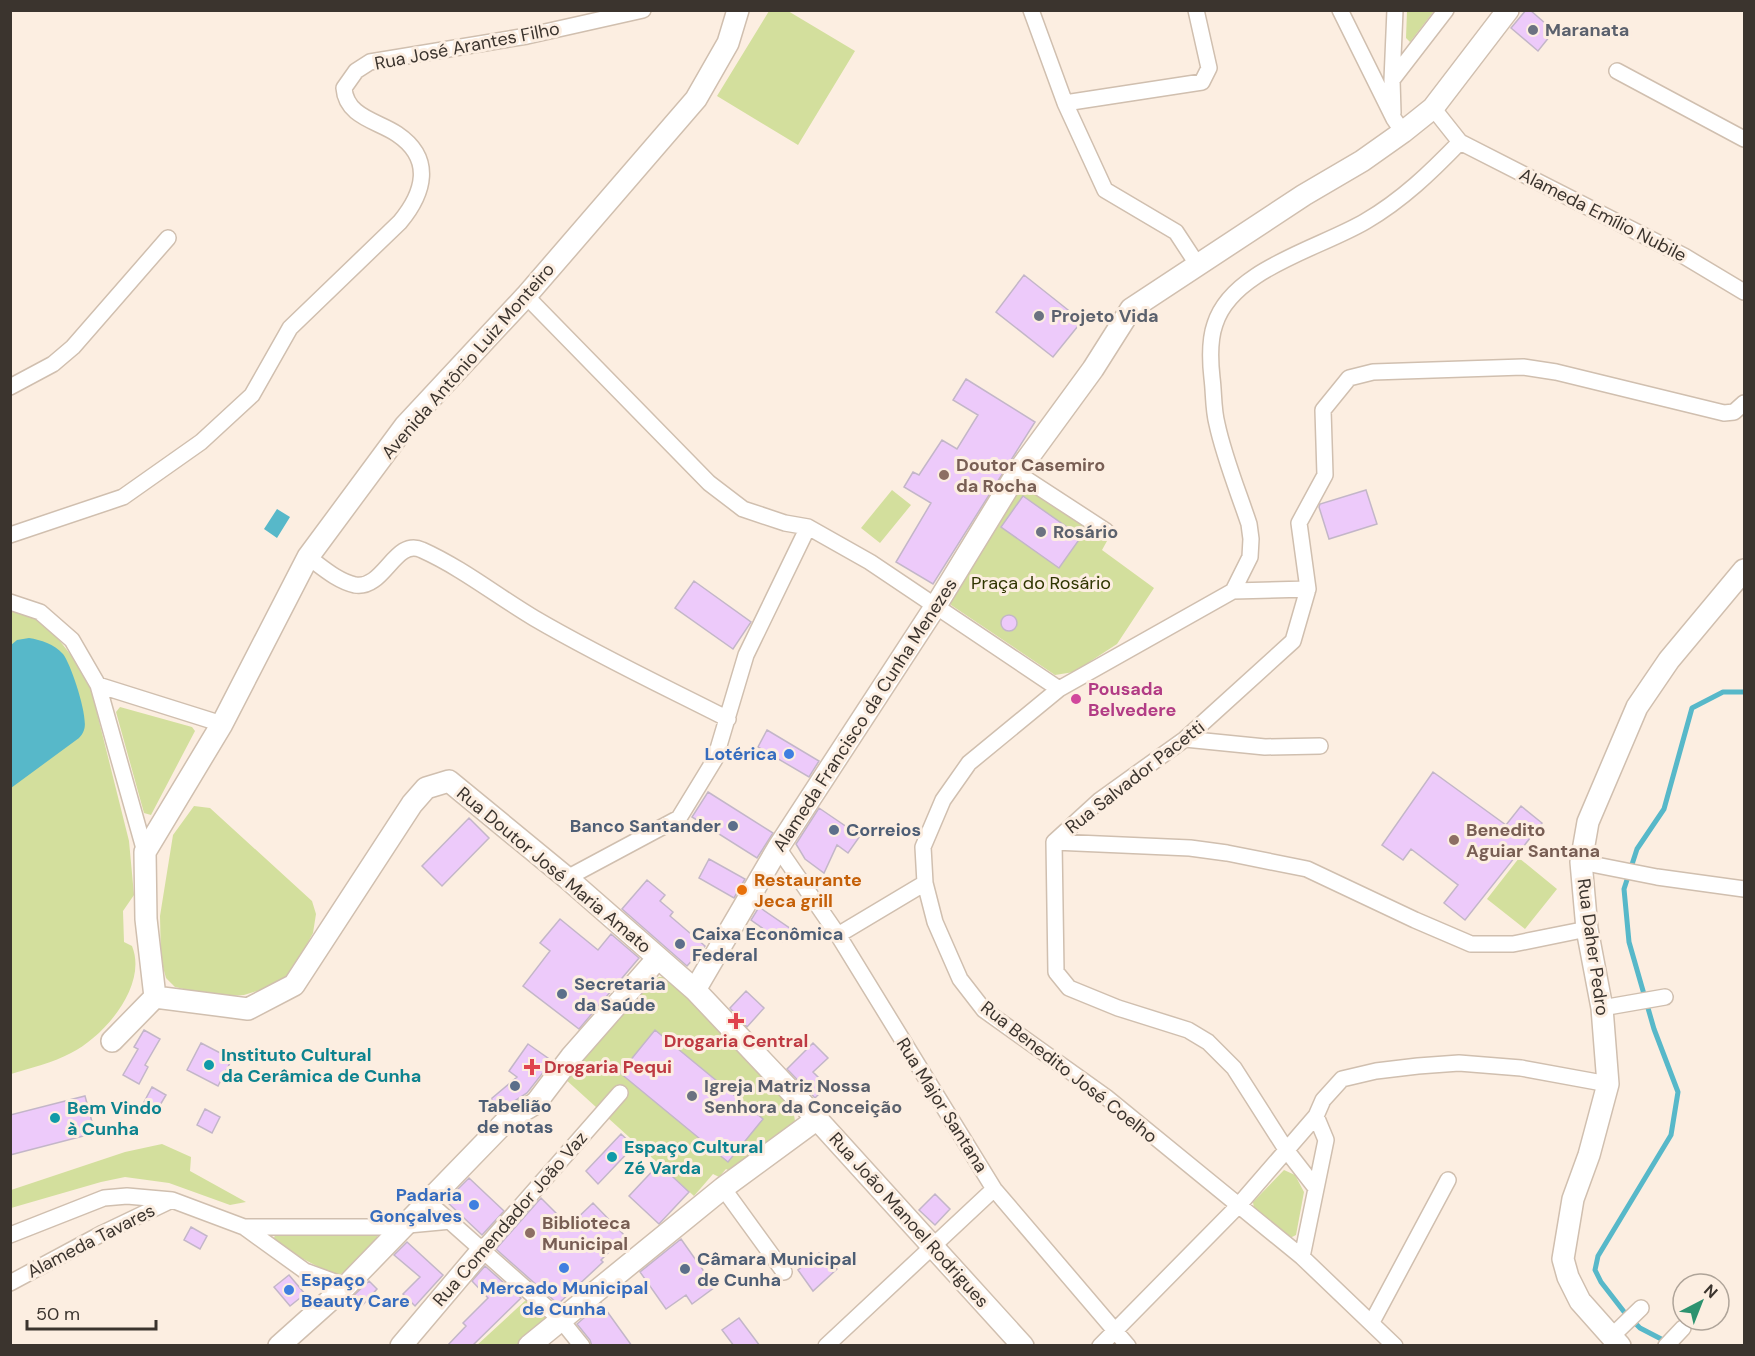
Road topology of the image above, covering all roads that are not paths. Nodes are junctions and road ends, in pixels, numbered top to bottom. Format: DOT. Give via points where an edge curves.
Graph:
graph roads {
  1 [pos="643,10"];
  2 [pos="738,10"];
  3 [pos="1031,10"];
  4 [pos="1196,10"];
  5 [pos="1340,10"];
  6 [pos="1395,10"];
  7 [pos="1446,10"];
  8 [pos="1508,10"];
  9 [pos="1617,71"];
  10 [pos="1392,80"];
  11 [pos="1065,103"];
  12 [pos="1432,108"];
  13 [pos="1398,125"];
  14 [pos="1744,139"];
  15 [pos="1460,142"];
  16 [pos="168,238"];
  17 [pos="1197,264"];
  18 [pos="1744,292"];
  19 [pos="526,296"];
  20 [pos="10,387"];
  21 [pos="1744,403"];
  22 [pos="1017,473"];
  23 [pos="808,527"];
  24 [pos="1106,531"];
  25 [pos="10,536"];
  26 [pos="308,557"];
  27 [pos="1744,570"];
  28 [pos="1308,589"];
  29 [pos="1233,591"];
  30 [pos="10,602"];
  31 [pos="935,607"];
  32 [pos="98,686"];
  33 [pos="1059,689"];
  34 [pos="728,719"];
  35 [pos="222,724"];
  36 [pos="1185,739"];
  37 [pos="1320,746"];
  38 [pos="1054,842"];
  39 [pos="778,848"];
  40 [pos="145,852"];
  41 [pos="1581,862"];
  42 [pos="567,878"];
  43 [pos="926,883"];
  44 [pos="1744,889"];
  45 [pos="1587,928"];
  46 [pos="838,935"];
  47 [pos="658,958"];
  48 [pos="695,990"];
  49 [pos="155,997"];
  50 [pos="1659,998"];
  51 [pos="1608,1006"];
  52 [pos="112,1041"];
  53 [pos="1608,1084"];
  54 [pos="620,1093"];
  55 [pos="1316,1116"];
  56 [pos="817,1119"];
  57 [pos="1287,1151"];
  58 [pos="1448,1180"];
  59 [pos="723,1188"];
  60 [pos="1315,1188"];
  61 [pos="994,1189"];
  62 [pos="172,1200"];
  63 [pos="427,1201"];
  64 [pos="1238,1206"];
  65 [pos="451,1221"];
  66 [pos="244,1227"];
  67 [pos="402,1227"];
  68 [pos="10,1235"];
  69 [pos="933,1246"];
  70 [pos="483,1249"];
  71 [pos="1302,1257"];
  72 [pos="784,1272"];
  73 [pos="10,1284"];
  74 [pos="346,1286"];
  75 [pos="1639,1311"];
  76 [pos="561,1320"];
  77 [pos="1372,1322"];
  78 [pos="1115,1332"];
  79 [pos="1618,1337"];
  80 [pos="279,1346"];
  81 [pos="401,1346"];
  82 [pos="528,1346"];
  83 [pos="582,1346"];
  84 [pos="826,1346"];
  85 [pos="1023,1346"];
  86 [pos="1100,1346"];
  87 [pos="1128,1346"];
  88 [pos="1395,1346"];
  1 -- 25 [label="street, Rua José Arantes Filho" via="527,36 370,62 356,71 344,88 348,104 371,122 397,134 419,160 423,172 421,185 410,210 290,328 252,395 201,442 123,497"];
  2 -- 19 [label="street, Avenida Antônio Luiz Monteiro" via="728,44 696,99"];
  3 -- 11 [label="street"];
  4 -- 11 [label="street" via="1209,68 1202,82"];
  5 -- 13 [label="street"];
  6 -- 10 [label="street"];
  7 -- 10 [label="street"];
  8 -- 12 [label="street, Alameda Francisco da Cunha Menezes"];
  9 -- 14 [label="street"];
  10 -- 13 [label="street"];
  11 -- 17 [label="street" via="1106,190 1176,232"];
  12 -- 13 [label="street, Alameda Francisco da Cunha Menezes"];
  12 -- 15 [label="street"];
  13 -- 17 [label="street, Alameda Francisco da Cunha Menezes" via="1362,161"];
  15 -- 18 [label="street, Alameda Emílio Nubile" via="1684,256"];
  15 -- 29 [label="street" via="1394,203 1340,236 1264,270 1222,308 1211,350 1216,423 1251,539 1250,557"];
  16 -- 20 [label="street" via="74,346 53,364"];
  17 -- 22 [label="street, Alameda Francisco da Cunha Menezes" via="1131,309 1093,369"];
  19 -- 23 [label="street" via="709,483 743,509"];
  19 -- 26 [label="street, Avenida Antônio Luiz Monteiro" via="405,426"];
  21 -- 28 [label="street" via="1734,412 1724,413 1523,367 1373,372 1349,378 1323,410 1325,475 1299,523"];
  22 -- 24 [label="street"];
  22 -- 31 [label="street, Alameda Francisco da Cunha Menezes"];
  23 -- 31 [label="street" via="870,562"];
  23 -- 34 [label="street" via="746,655"];
  26 -- 34 [label="street" via="342,581 363,585 374,581 400,554 419,548 561,633"];
  26 -- 35 [label="street, Avenida Antônio Luiz Monteiro"];
  27 -- 41 [label="street, Rua Daher Pedro" via="1668,660 1637,707 1587,822"];
  28 -- 29 [label="street"];
  28 -- 36 [label="street, Rua Salvador Pacetti" via="1293,641"];
  29 -- 33 [label="street, Rua Benedito José Coelho"];
  30 -- 32 [label="street" via="40,612 72,640"];
  31 -- 33 [label="street"];
  31 -- 39 [label="street, Alameda Francisco da Cunha Menezes"];
  32 -- 35 [label="street"];
  32 -- 40 [label="street"];
  33 -- 43 [label="street, Rua Benedito José Coelho" via="969,763 943,800 923,847"];
  34 -- 42 [label="street" via="715,759 680,818"];
  35 -- 40 [label="street, Avenida Antônio Luiz Monteiro"];
  36 -- 37 [label="street" via="1265,747"];
  36 -- 38 [label="street, Rua Salvador Pacetti" via="1100,800"];
  38 -- 45 [label="street" via="1190,848 1307,869 1471,944 1513,944"];
  38 -- 57 [label="street, Rua Salvador Pacetti" via="1056,972 1069,988 1188,1030 1208,1042 1234,1068"];
  39 -- 46 [label="street, Rua Major Santana"];
  39 -- 48 [label="street, Alameda Francisco da Cunha Menezes"];
  40 -- 49 [label="street" via="146,919"];
  41 -- 44 [label="street"];
  41 -- 45 [label="street, Rua Daher Pedro"];
  42 -- 47 [label="street, Rua Doutor José Maria Amato"];
  42 -- 49 [label="street, Rua Doutor José Maria Amato" via="449,781 426,788 412,804 294,985 248,1009"];
  43 -- 46 [label="street"];
  43 -- 64 [label="street, Rua Benedito José Coelho" via="935,922 960,979 984,1010 1106,1097"];
  45 -- 51 [label="street, Rua Daher Pedro"];
  46 -- 61 [label="street, Rua Major Santana"];
  47 -- 48 [label="street, Rua Doutor José Maria Amato"];
  47 -- 63 [label="street" via="571,1057 536,1104 506,1121"];
  48 -- 56 [label="street, Rua João Manoel Rodrigues"];
  49 -- 52 [label="street"];
  50 -- 51 [label="street"];
  51 -- 53 [label="street, Rua Daher Pedro"];
  53 -- 55 [label="street" via="1521,1068 1459,1063 1418,1066 1342,1079 1323,1100"];
  53 -- 79 [label="street, Rua Daher Pedro" via="1573,1199 1563,1259 1580,1301"];
  54 -- 70 [label="street, Rua Comendador João Vaz"];
  55 -- 57 [label="street"];
  55 -- 60 [label="street" via="1326,1140"];
  56 -- 59 [label="street"];
  56 -- 69 [label="street, Rua João Manoel Rodrigues"];
  57 -- 60 [label="street, Rua Salvador Pacetti"];
  57 -- 64 [label="street"];
  58 -- 77 [label="street"];
  59 -- 72 [label="street"];
  59 -- 76 [label="street"];
  60 -- 71 [label="street"];
  61 -- 69 [label="street"];
  61 -- 78 [label="street, Rua Major Santana"];
  62 -- 66 [label="street"];
  62 -- 68 [label="street" via="104,1198"];
  62 -- 73 [label="street, Alameda Tavares"];
  63 -- 65 [label="street"];
  63 -- 67 [label="street"];
  64 -- 71 [label="street, Rua Benedito José Coelho"];
  64 -- 78 [label="street"];
  65 -- 67 [label="street"];
  65 -- 70 [label="street"];
  66 -- 67 [label="street"];
  66 -- 74 [label="street" via="305,1270"];
  67 -- 74 [label="street"];
  69 -- 84 [label="street"];
  69 -- 85 [label="street, Rua João Manoel Rodrigues"];
  70 -- 76 [label="street"];
  70 -- 81 [label="street, Rua Comendador João Vaz"];
  71 -- 77 [label="street, Rua Benedito José Coelho"];
  74 -- 80 [label="street"];
  75 -- 79 [label="street"];
  76 -- 82 [label="street"];
  76 -- 83 [label="street"];
  77 -- 88 [label="street, Rua Benedito José Coelho"];
  78 -- 86 [label="street"];
  78 -- 87 [label="street, Rua Major Santana"];
}
